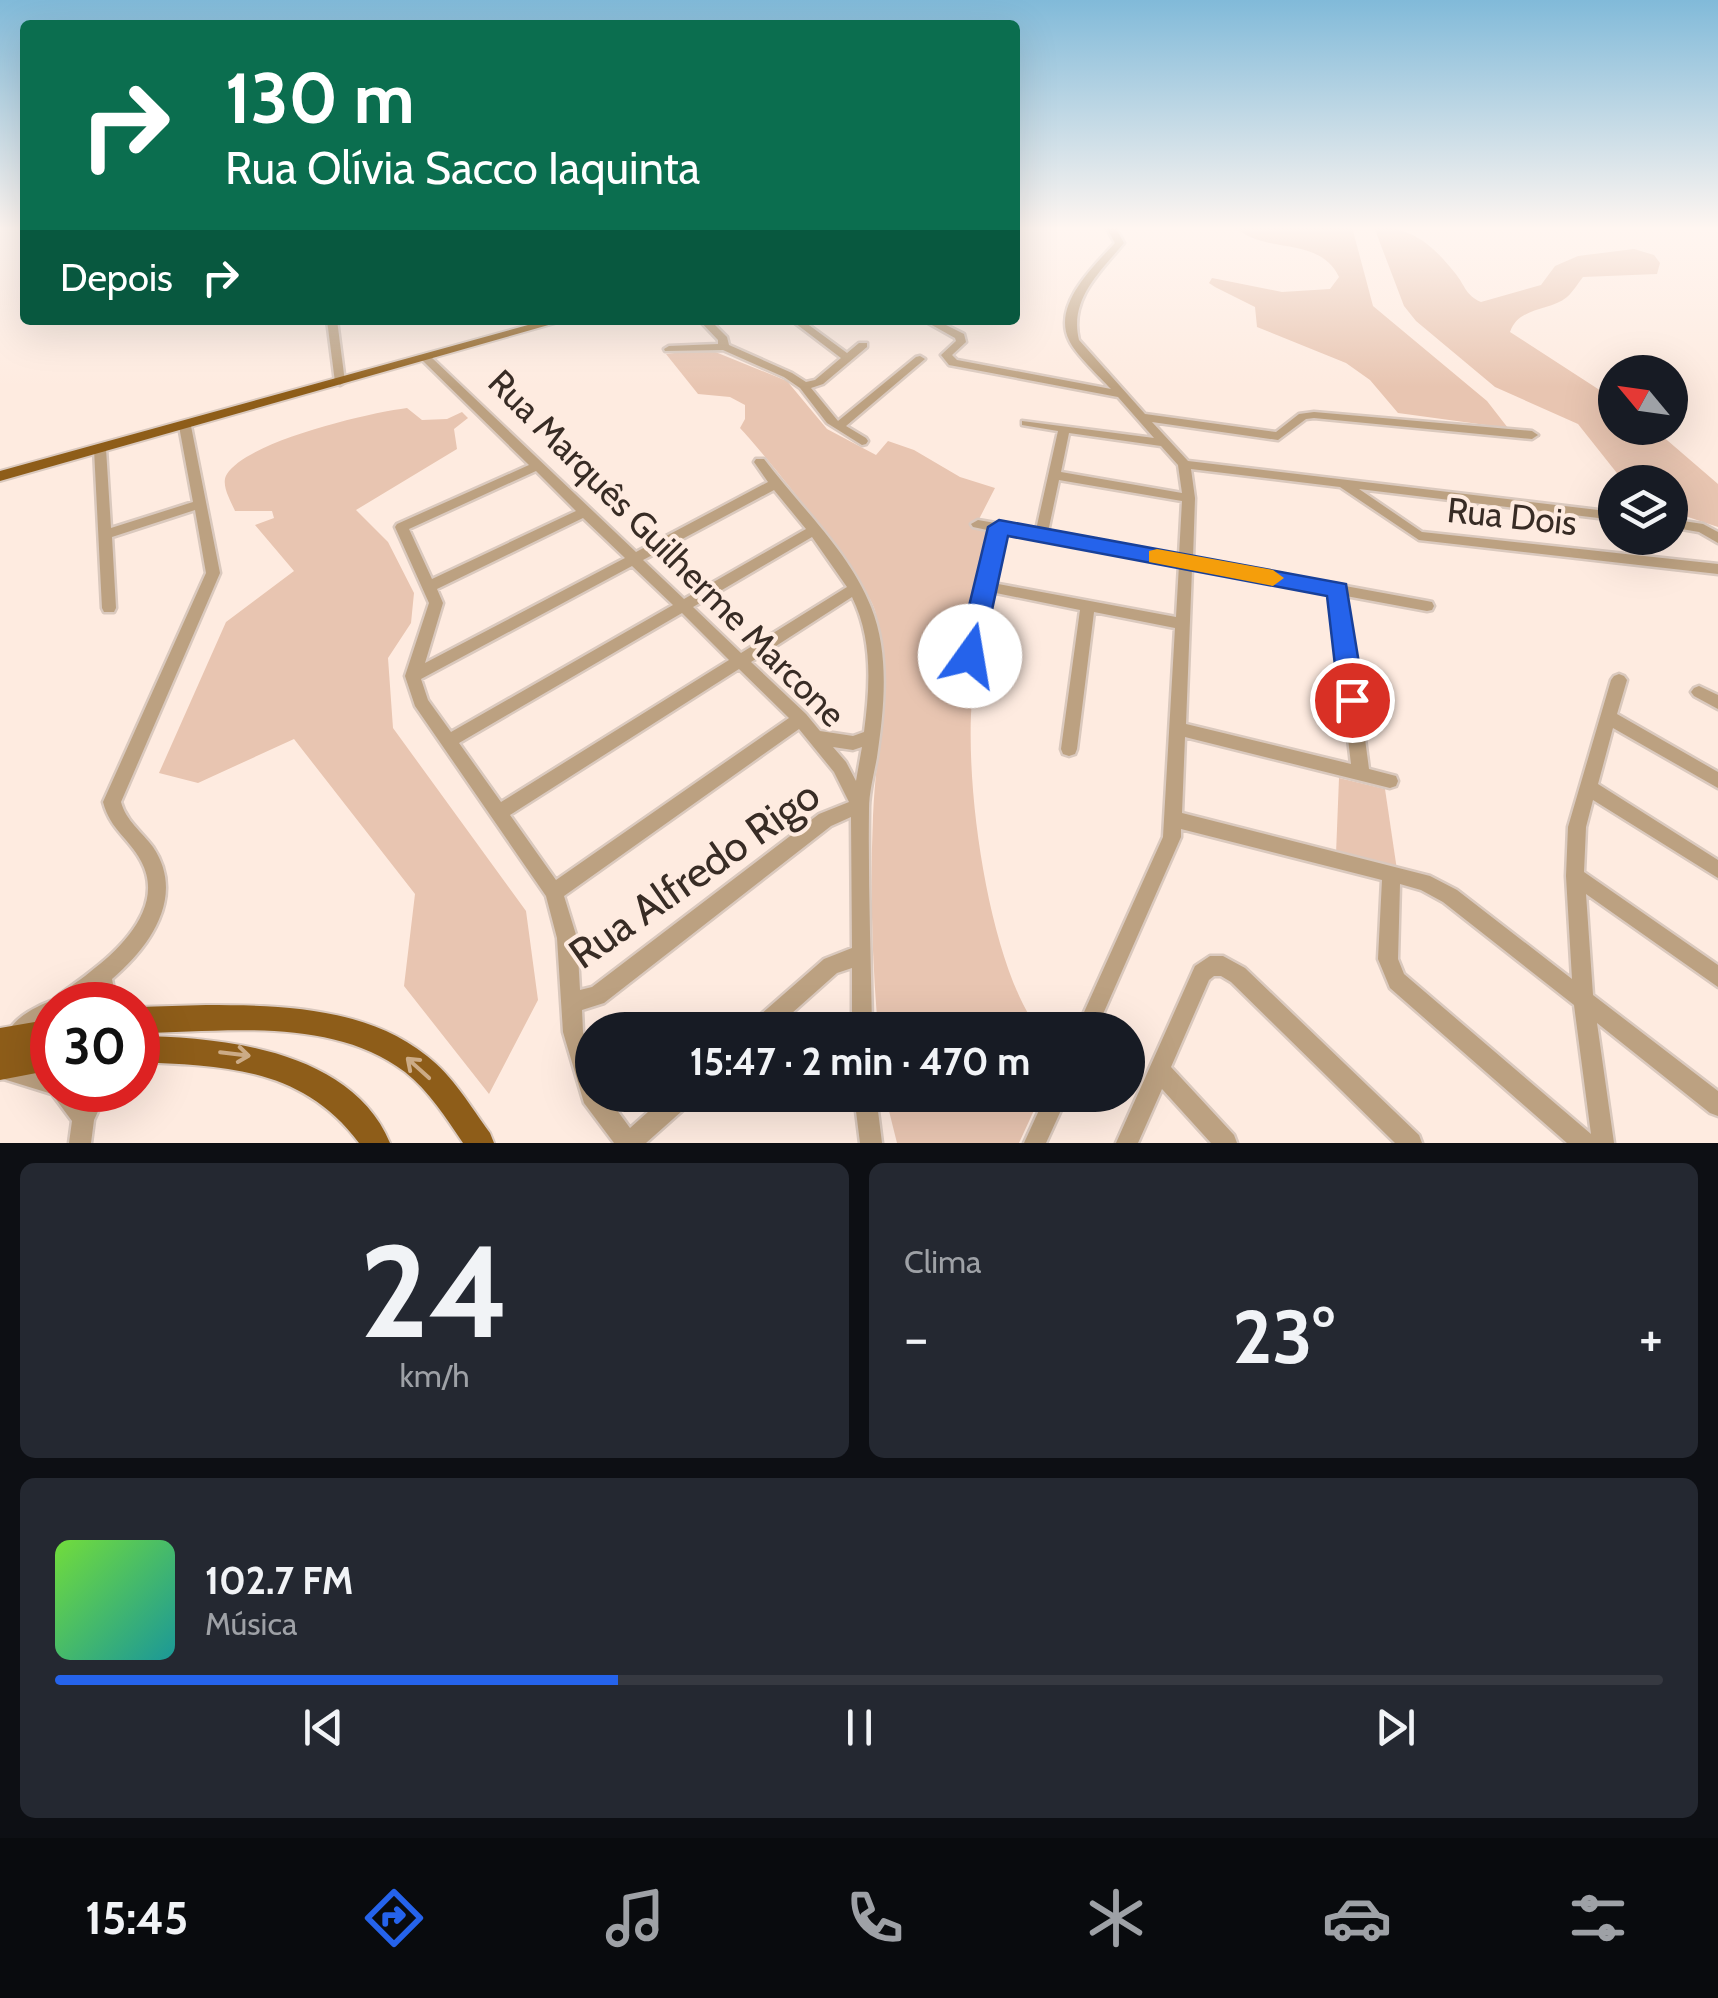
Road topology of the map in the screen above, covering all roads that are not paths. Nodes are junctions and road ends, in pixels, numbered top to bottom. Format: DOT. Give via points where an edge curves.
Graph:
graph roads {
  1 [pos="1087,280"];
  2 [pos="333,325"];
  3 [pos="542,325"];
  4 [pos="709,325"];
  5 [pos="803,325"];
  6 [pos="938,325"];
  7 [pos="864,345"];
  8 [pos="724,347"];
  9 [pos="668,349"];
  10 [pos="426,358"];
  11 [pos="847,358"];
  12 [pos="920,360"];
  13 [pos="340,382"];
  14 [pos="804,386"];
  15 [pos="1125,395"];
  16 [pos="1144,418"];
  17 [pos="1026,423"];
  18 [pos="185,426"];
  19 [pos="838,427"];
  20 [pos="1064,428"];
  21 [pos="1532,436"];
  22 [pos="862,441"];
  23 [pos="1166,443"];
  24 [pos="100,449"];
  25 [pos="760,462"];
  26 [pos="1184,464"];
  27 [pos="536,466"];
  28 [pos="1054,475"];
  29 [pos="0,477"];
  30 [pos="1340,482"];
  31 [pos="775,484"];
  32 [pos="1189,498"];
  33 [pos="200,504"];
  34 [pos="584,512"];
  35 [pos="1598,514"];
  36 [pos="978,524"];
  37 [pos="1688,525"];
  38 [pos="999,527"];
  39 [pos="812,532"];
  40 [pos="104,535"];
  41 [pos="1042,535"];
  42 [pos="1718,538"];
  43 [pos="633,559"];
  44 [pos="1186,562"];
  45 [pos="1718,569"];
  46 [pos="985,586"];
  47 [pos="428,587"];
  48 [pos="854,589"];
  49 [pos="1338,590"];
  50 [pos="682,606"];
  51 [pos="1088,606"];
  52 [pos="1427,606"];
  53 [pos="108,608"];
  54 [pos="1183,624"];
  55 [pos="970,656"];
  56 [pos="740,661"];
  57 [pos="413,676"];
  58 [pos="1619,680"];
  59 [pos="1699,692"];
  60 [pos="1718,702"];
  61 [pos="1608,716"];
  62 [pos="800,719"];
  63 [pos="1179,729"];
  64 [pos="814,736"];
  65 [pos="873,736"];
  66 [pos="449,741"];
  67 [pos="1069,749"];
  68 [pos="1362,774"];
  69 [pos="1390,780"];
  70 [pos="1718,781"];
  71 [pos="1588,787"];
  72 [pos="860,805"];
  73 [pos="499,813"];
  74 [pos="1173,818"];
  75 [pos="1718,870"];
  76 [pos="1391,874"];
  77 [pos="1575,876"];
  78 [pos="554,892"];
  79 [pos="860,955"];
  80 [pos="102,977"];
  81 [pos="1718,977"];
  82 [pos="95,982"];
  83 [pos="103,982"];
  84 [pos="571,1003"];
  85 [pos="1584,1005"];
  86 [pos="778,1012"];
  87 [pos="862,1012"];
  88 [pos="1094,1012"];
  89 [pos="160,1019"];
  90 [pos="30,1023"];
  91 [pos="30,1036"];
  92 [pos="575,1038"];
  93 [pos="3,1040"];
  94 [pos="160,1051"];
  95 [pos="30,1061"];
  96 [pos="0,1067"];
  97 [pos="1159,1070"];
  98 [pos="30,1076"];
  99 [pos="1718,1105"];
  100 [pos="78,1112"];
  101 [pos="86,1112"];
  102 [pos="605,1112"];
  103 [pos="664,1112"];
  104 [pos="867,1112"];
  105 [pos="1051,1112"];
  106 [pos="83,1118"];
  107 [pos="1040,1140"];
  108 [pos="80,1143"];
  109 [pos="376,1143"];
  110 [pos="480,1143"];
  111 [pos="628,1143"];
  112 [pos="870,1143"];
  113 [pos="1127,1143"];
  114 [pos="1226,1143"];
  115 [pos="1411,1143"];
  116 [pos="1584,1143"];
  117 [pos="1603,1143"];
  1 -- 15 [label="street" via="1069,328 1074,342"];
  2 -- 13 [label="street"];
  3 -- 10 [label="main road"];
  4 -- 8 [label="street"];
  5 -- 11 [label="street"];
  6 -- 15 [label="street" via="960,336 946,355 953,363"];
  7 -- 11 [label="street"];
  8 -- 9 [label="street"];
  8 -- 14 [label="street"];
  10 -- 13 [label="main road"];
  10 -- 27 [label="street, Rua Marquês Guilherme Marcone"];
  11 -- 14 [label="street"];
  12 -- 19 [label="street"];
  13 -- 18 [label="main road"];
  14 -- 19 [label="street"];
  15 -- 16 [label="street"];
  16 -- 21 [label="street" via="1278,436 1314,414"];
  16 -- 23 [label="street"];
  17 -- 20 [label="street"];
  18 -- 24 [label="main road"];
  18 -- 33 [label="street"];
  19 -- 22 [label="street"];
  20 -- 23 [label="street"];
  20 -- 28 [label="street"];
  23 -- 26 [label="street"];
  24 -- 29 [label="main road"];
  24 -- 40 [label="street"];
  25 -- 31 [label="street"];
  26 -- 30 [label="street"];
  26 -- 32 [label="street"];
  27 -- 34 [label="street, Rua Marquês Guilherme Marcone"];
  27 -- 47 [label="street" via="402,527"];
  28 -- 32 [label="street"];
  28 -- 41 [label="street"];
  30 -- 35 [label="street"];
  30 -- 45 [label="street, Rua Dois" via="1420,536"];
  31 -- 39 [label="street"];
  31 -- 43 [label="street"];
  32 -- 44 [label="street"];
  33 -- 40 [label="street"];
  33 -- 80 [label="street" via="212,573 112,802 115,820 151,860 157,884 152,913 132,949"];
  34 -- 43 [label="street, Rua Marquês Guilherme Marcone"];
  34 -- 47 [label="street"];
  36 -- 38 [label="street"];
  37 -- 42 [label="street"];
  38 -- 41 [label="street"];
  38 -- 46 [label="street"];
  39 -- 48 [label="street"];
  39 -- 50 [label="street"];
  40 -- 53 [label="street"];
  41 -- 44 [label="street"];
  43 -- 50 [label="street, Rua Marquês Guilherme Marcone"];
  43 -- 57 [label="street"];
  44 -- 49 [label="street"];
  44 -- 54 [label="street"];
  46 -- 51 [label="street"];
  46 -- 55 [label="street"];
  47 -- 57 [label="street" via="436,603"];
  48 -- 56 [label="street"];
  48 -- 65 [label="street" via="865,608 876,676"];
  49 -- 52 [label="street"];
  49 -- 68 [label="street"];
  50 -- 56 [label="street, Rua Marquês Guilherme Marcone"];
  50 -- 66 [label="street"];
  51 -- 54 [label="street"];
  51 -- 67 [label="street"];
  54 -- 63 [label="street"];
  56 -- 62 [label="street, Rua Marquês Guilherme Marcone"];
  56 -- 73 [label="street"];
  57 -- 66 [label="street" via="420,702"];
  58 -- 61 [label="street"];
  59 -- 60 [label="street"];
  61 -- 70 [label="street"];
  61 -- 71 [label="street"];
  62 -- 64 [label="street, Rua Marquês Guilherme Marcone"];
  62 -- 78 [label="street"];
  63 -- 68 [label="street"];
  63 -- 74 [label="street"];
  64 -- 65 [label="street" via="853,743"];
  64 -- 72 [label="street, Rua Marquês Guilherme Marcone"];
  65 -- 72 [label="street"];
  66 -- 73 [label="street"];
  68 -- 69 [label="street"];
  71 -- 75 [label="street"];
  71 -- 77 [label="street" via="1577,827"];
  72 -- 79 [label="street, Rua Marquês Guilherme Marcone"];
  72 -- 84 [label="street, Rua Alfredo Rigo" via="826,820 597,996"];
  73 -- 78 [label="street"];
  74 -- 76 [label="street"];
  74 -- 88 [label="street" via="1172,837"];
  76 -- 85 [label="street" via="1450,896"];
  76 -- 116 [label="street" via="1388,959 1397,981"];
  77 -- 81 [label="street"];
  77 -- 85 [label="street"];
  78 -- 84 [label="street" via="567,938"];
  79 -- 86 [label="street" via="830,966"];
  79 -- 87 [label="street, Rua Marquês Guilherme Marcone"];
  80 -- 82 [label="street"];
  80 -- 83 [label="street"];
  84 -- 92 [label="street"];
  85 -- 99 [label="street"];
  85 -- 117 [label="street"];
  110 -- 89 [label="main road, one-way" via="415,1062 341,1028"];
  90 -- 93 [label="street"];
  91 -- 93 [label="main road"];
  94 -- 109 [label="main road, one-way" via="248,1056 293,1071 330,1094"];
  95 -- 96 [label="main road"];
  96 -- 98 [label="street"];
  97 -- 113 [label="street"];
  97 -- 114 [label="street"];
  97 -- 115 [label="street" via="1202,973 1223,966"];
  100 -- 106 [label="street"];
  101 -- 106 [label="street"];
  102 -- 111 [label="street"];
  103 -- 111 [label="street"];
  104 -- 112 [label="street"];
  105 -- 107 [label="street"];
  106 -- 108 [label="street"];
}
